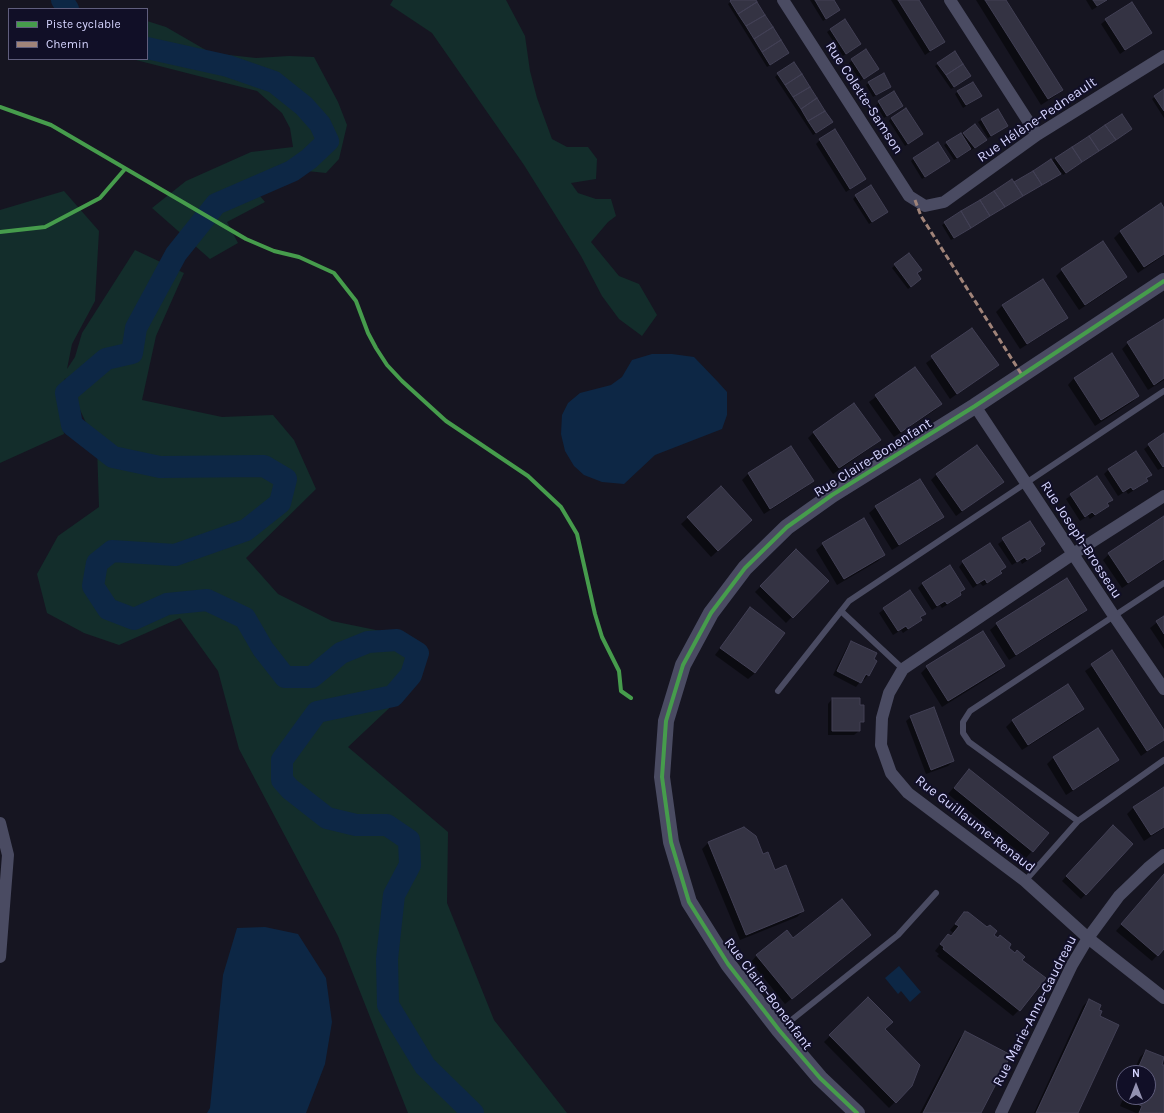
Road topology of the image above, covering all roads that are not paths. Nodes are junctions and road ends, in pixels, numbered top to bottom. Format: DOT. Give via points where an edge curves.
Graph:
graph roads {
  1 [pos="784,0"];
  2 [pos="950,0"];
  3 [pos="1164,56"];
  4 [pos="1037,135"];
  5 [pos="925,206"];
  6 [pos="1164,280"];
  7 [pos="1164,391"];
  8 [pos="975,406"];
  9 [pos="1027,484"];
  10 [pos="1164,496"];
  11 [pos="1073,554"];
  12 [pos="1164,583"];
  13 [pos="841,611"];
  14 [pos="1114,616"];
  15 [pos="903,669"];
  16 [pos="1164,689"];
  17 [pos="778,691"];
  18 [pos="1164,760"];
  19 [pos="1078,821"];
  20 [pos="0,823"];
  21 [pos="1164,855"];
  22 [pos="1025,881"];
  23 [pos="936,893"];
  24 [pos="1088,938"];
  25 [pos="0,957"];
  26 [pos="1164,998"];
  27 [pos="779,1030"];
  28 [pos="857,1113"];
  29 [pos="1001,1113"];
  1 -- 5 [label="street, Rue Colette-Samson" via="909,196"];
  2 -- 4 [label="street"];
  3 -- 4 [label="street, Rue Hélène-Pedneault"];
  4 -- 5 [label="street, Rue Hélène-Pedneault" via="944,202"];
  6 -- 8 [label="street, Rue Claire-Bonenfant"];
  7 -- 9 [label="lane"];
  8 -- 9 [label="street, Rue Joseph-Brosseau"];
  8 -- 27 [label="street, Rue Claire-Bonenfant" via="832,495 787,527 745,568 711,612 683,665 666,721 662,777 671,842 689,902 728,964"];
  9 -- 11 [label="street, Rue Joseph-Brosseau"];
  9 -- 13 [label="lane" via="849,601"];
  10 -- 11 [label="street, Rue Guillaume-Renaud"];
  11 -- 14 [label="street, Rue Joseph-Brosseau"];
  11 -- 15 [label="street, Rue Guillaume-Renaud"];
  12 -- 14 [label="lane"];
  13 -- 15 [label="lane"];
  13 -- 17 [label="lane"];
  14 -- 16 [label="street, Rue Joseph-Brosseau"];
  14 -- 19 [label="lane" via="970,711 963,722 963,733 969,742"];
  15 -- 22 [label="street, Rue Guillaume-Renaud" via="889,693 882,718 881,745 891,773 908,793"];
  18 -- 19 [label="lane"];
  19 -- 22 [label="lane"];
  20 -- 25 [label="street" via="8,855"];
  21 -- 24 [label="street, Rue Marie-Anne-Gaudreau" via="1119,896"];
  22 -- 24 [label="street, Rue Guillaume-Renaud"];
  23 -- 27 [label="lane" via="898,935"];
  24 -- 26 [label="street, Rue Guillaume-Renaud"];
  24 -- 29 [label="street, Rue Marie-Anne-Gaudreau" via="1072,965"];
  27 -- 28 [label="street, Rue Claire-Bonenfant" via="820,1078"];
}
